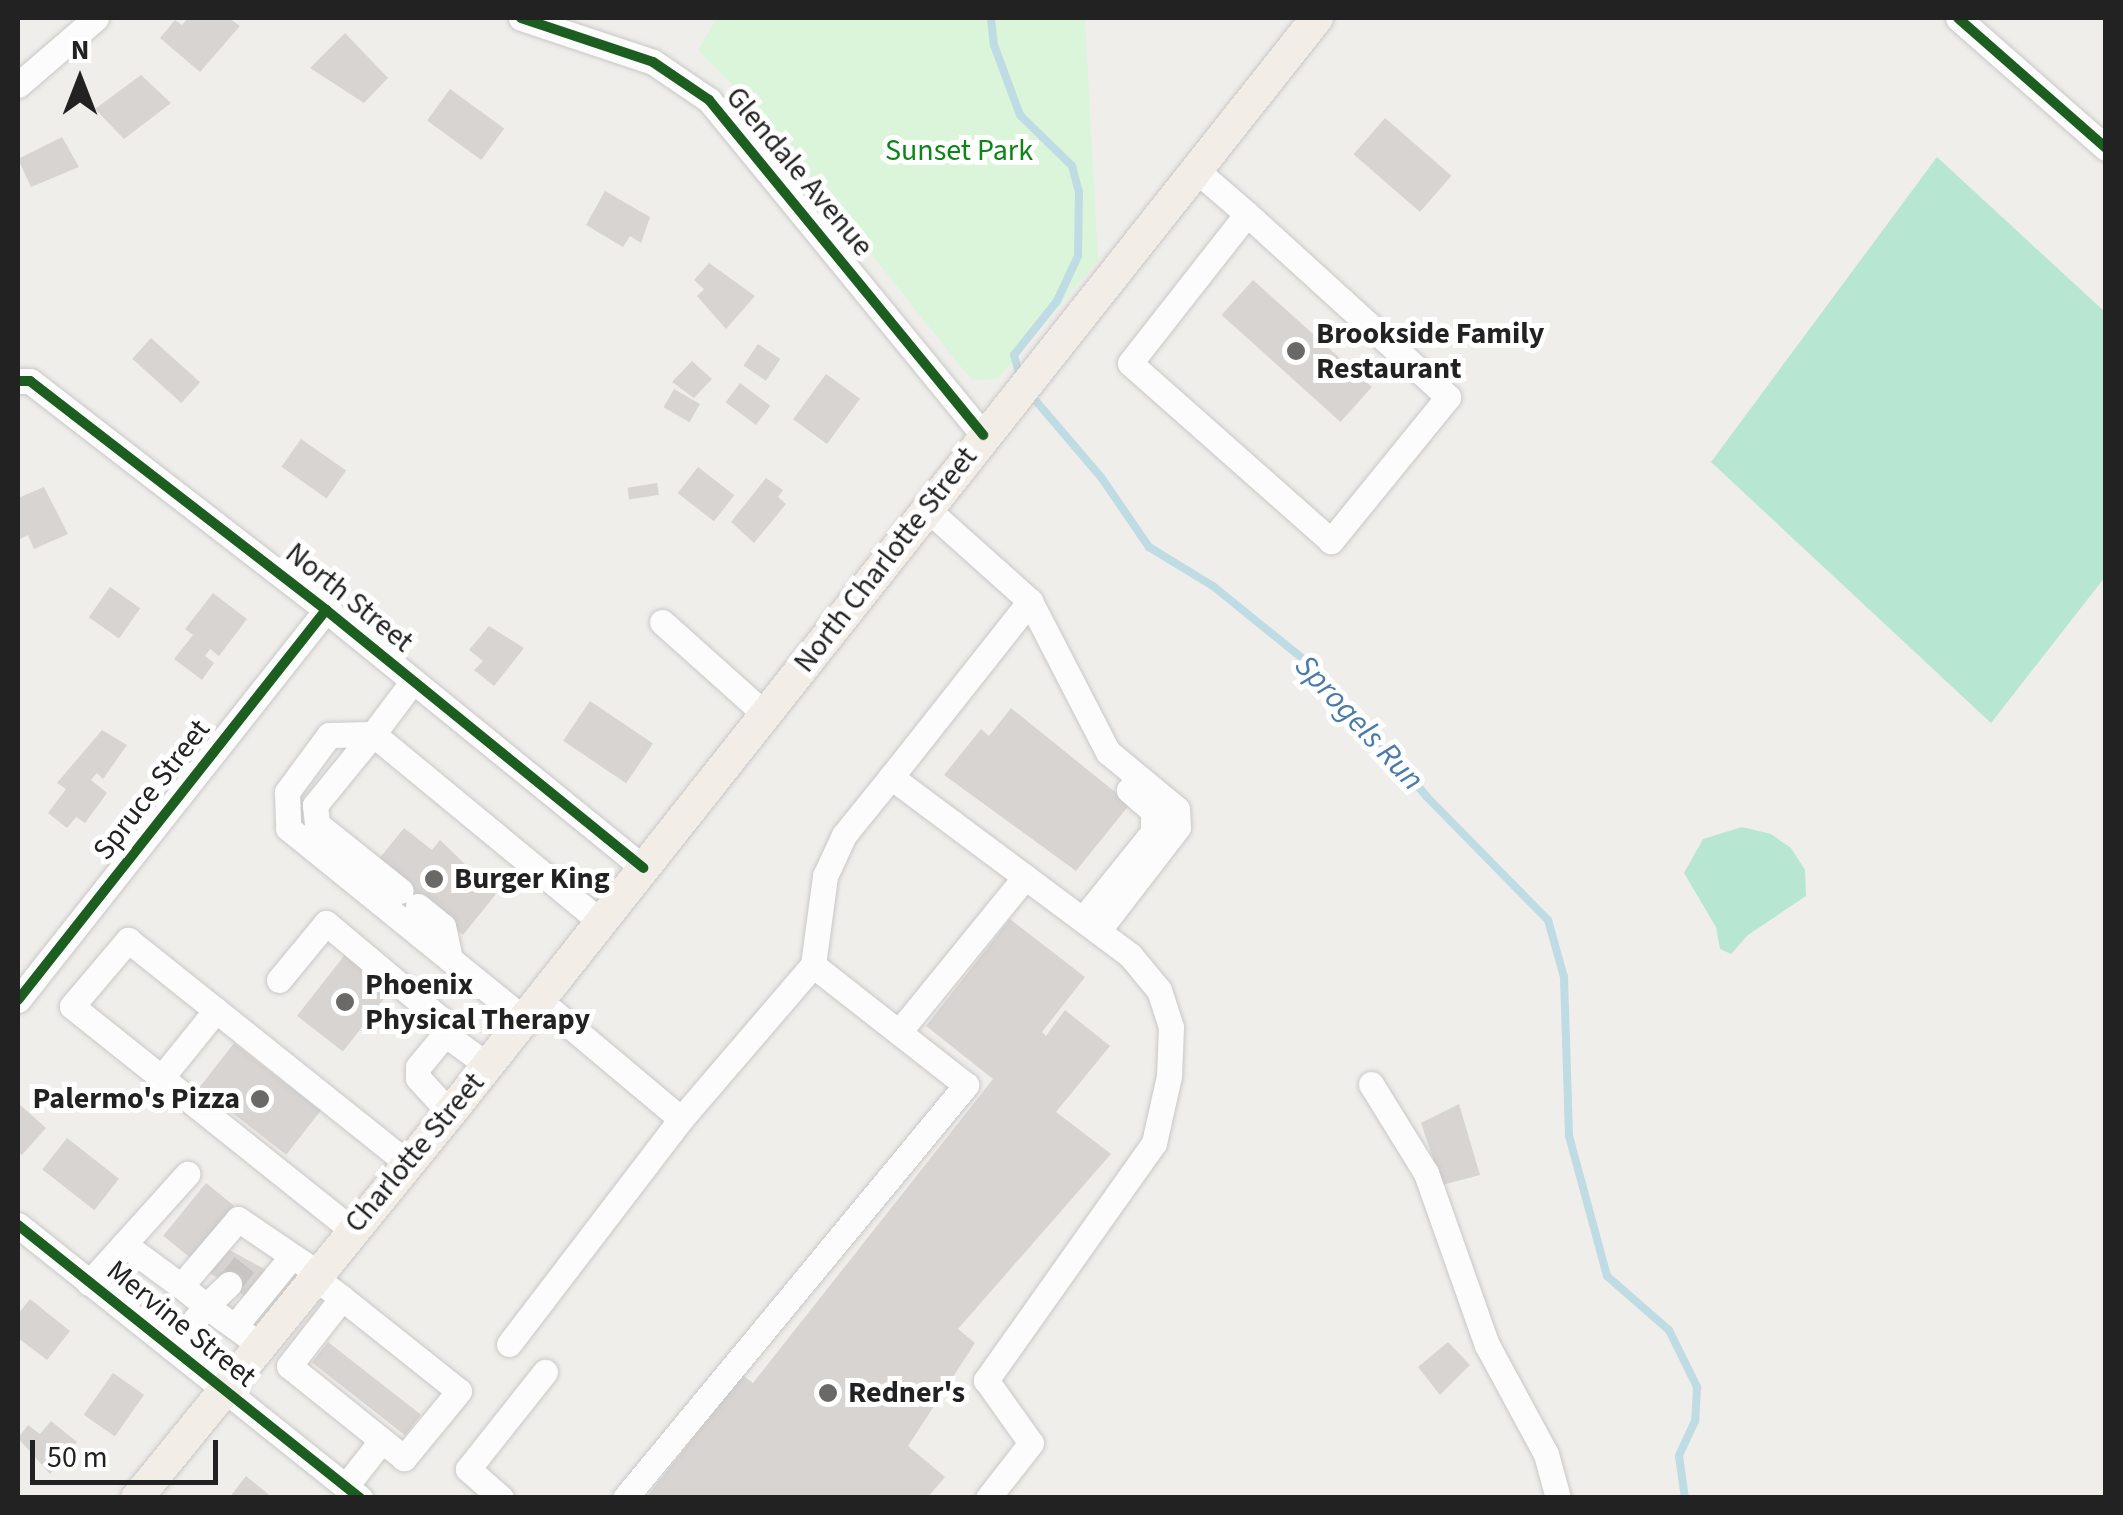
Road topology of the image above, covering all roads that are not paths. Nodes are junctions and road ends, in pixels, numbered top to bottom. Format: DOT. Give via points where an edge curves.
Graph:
graph roads {
  1 [pos="96,18"];
  2 [pos="521,18"];
  3 [pos="1316,18"];
  4 [pos="1958,18"];
  5 [pos="18,84"];
  6 [pos="2106,148"];
  7 [pos="1196,170"];
  8 [pos="1247,214"];
  9 [pos="18,382"];
  10 [pos="983,435"];
  11 [pos="926,508"];
  12 [pos="1030,601"];
  13 [pos="326,610"];
  14 [pos="662,622"];
  15 [pos="413,681"];
  16 [pos="765,714"];
  17 [pos="373,734"];
  18 [pos="891,777"];
  19 [pos="643,868"];
  20 [pos="1025,877"];
  21 [pos="601,922"];
  22 [pos="1091,925"];
  23 [pos="450,959"];
  24 [pos="812,964"];
  25 [pos="279,980"];
  26 [pos="18,1000"];
  27 [pos="216,1010"];
  28 [pos="532,1010"];
  29 [pos="898,1032"];
  30 [pos="444,1034"];
  31 [pos="487,1065"];
  32 [pos="162,1077"];
  33 [pos="1371,1084"];
  34 [pos="450,1113"];
  35 [pos="681,1119"];
  36 [pos="407,1163"];
  37 [pos="186,1174"];
  38 [pos="18,1225"];
  39 [pos="351,1229"];
  40 [pos="124,1244"];
  41 [pos="307,1268"];
  42 [pos="90,1283"];
  43 [pos="229,1284"];
  44 [pos="180,1286"];
  45 [pos="342,1298"];
  46 [pos="206,1306"];
  47 [pos="248,1335"];
  48 [pos="509,1344"];
  49 [pos="172,1348"];
  50 [pos="545,1372"];
  51 [pos="223,1390"];
  52 [pos="382,1440"];
  53 [pos="353,1492"];
  54 [pos="136,1498"];
  55 [pos="502,1498"];
  56 [pos="625,1498"];
  57 [pos="988,1498"];
  58 [pos="1558,1498"];
  1 -- 5 [label="street"];
  2 -- 10 [label="street, Glendale Avenue" via="653,62 709,100"];
  3 -- 7 [label="main road, North Charlotte Street"];
  4 -- 6 [label="street"];
  7 -- 8 [label="street"];
  7 -- 10 [label="main road, North Charlotte Street"];
  8 -- 8 [label="street" via="1448,396 1332,541 1130,363"];
  9 -- 13 [label="street, North Street" via="30,381"];
  10 -- 11 [label="main road, North Charlotte Street"];
  11 -- 12 [label="street"];
  11 -- 16 [label="main road, North Charlotte Street"];
  12 -- 18 [label="street"];
  12 -- 22 [label="street" via="1108,752 1177,809 1178,826"];
  13 -- 15 [label="street, North Street"];
  13 -- 26 [label="street, Spruce Street"];
  14 -- 16 [label="street"];
  15 -- 17 [label="street"];
  15 -- 19 [label="street, North Street"];
  16 -- 19 [label="main road, North Charlotte Street"];
  17 -- 21 [label="street"];
  17 -- 23 [label="street" via="315,805 317,824 443,926"];
  17 -- 23 [label="street" via="329,735 287,792 288,828"];
  18 -- 20 [label="street"];
  18 -- 24 [label="street" via="844,835 825,876"];
  19 -- 21 [label="main road, Charlotte Street"];
  20 -- 22 [label="street"];
  20 -- 29 [label="street"];
  21 -- 28 [label="main road, Charlotte Street"];
  22 -- 57 [label="street" via="1159,990 1171,1026 1169,1076 1154,1142 986,1380 1031,1443"];
  23 -- 28 [label="street"];
  24 -- 29 [label="street"];
  24 -- 35 [label="street"];
  25 -- 30 [label="street" via="326,922 442,1020"];
  27 -- 32 [label="street"];
  27 -- 32 [label="street" via="128,940 72,1006"];
  27 -- 36 [label="street"];
  28 -- 31 [label="main road, Charlotte Street"];
  28 -- 35 [label="street"];
  29 -- 56 [label="street" via="966,1085"];
  30 -- 31 [label="street"];
  30 -- 34 [label="street" via="418,1067 418,1078"];
  31 -- 34 [label="main road, Charlotte Street"];
  32 -- 39 [label="street"];
  33 -- 58 [label="street" via="1426,1173 1487,1345 1546,1454"];
  34 -- 36 [label="main road, Charlotte Street"];
  35 -- 48 [label="street"];
  36 -- 39 [label="main road, Charlotte Street"];
  37 -- 40 [label="street"];
  38 -- 42 [label="street, Mervine Street"];
  39 -- 41 [label="main road, Charlotte Street"];
  40 -- 42 [label="street"];
  40 -- 44 [label="street"];
  41 -- 44 [label="street" via="258,1247 238,1219"];
  41 -- 45 [label="street"];
  41 -- 47 [label="main road, Charlotte Street"];
  42 -- 49 [label="street, Mervine Street"];
  43 -- 46 [label="street"];
  44 -- 46 [label="street"];
  45 -- 52 [label="street" via="289,1366"];
  45 -- 52 [label="street" via="458,1391 404,1458"];
  46 -- 47 [label="street"];
  46 -- 49 [label="street"];
  47 -- 51 [label="main road, Charlotte Street"];
  49 -- 51 [label="street, Mervine Street"];
  50 -- 55 [label="street" via="468,1468"];
  51 -- 53 [label="street, Mervine Street"];
  51 -- 54 [label="main road"];
  52 -- 53 [label="street"];
}
